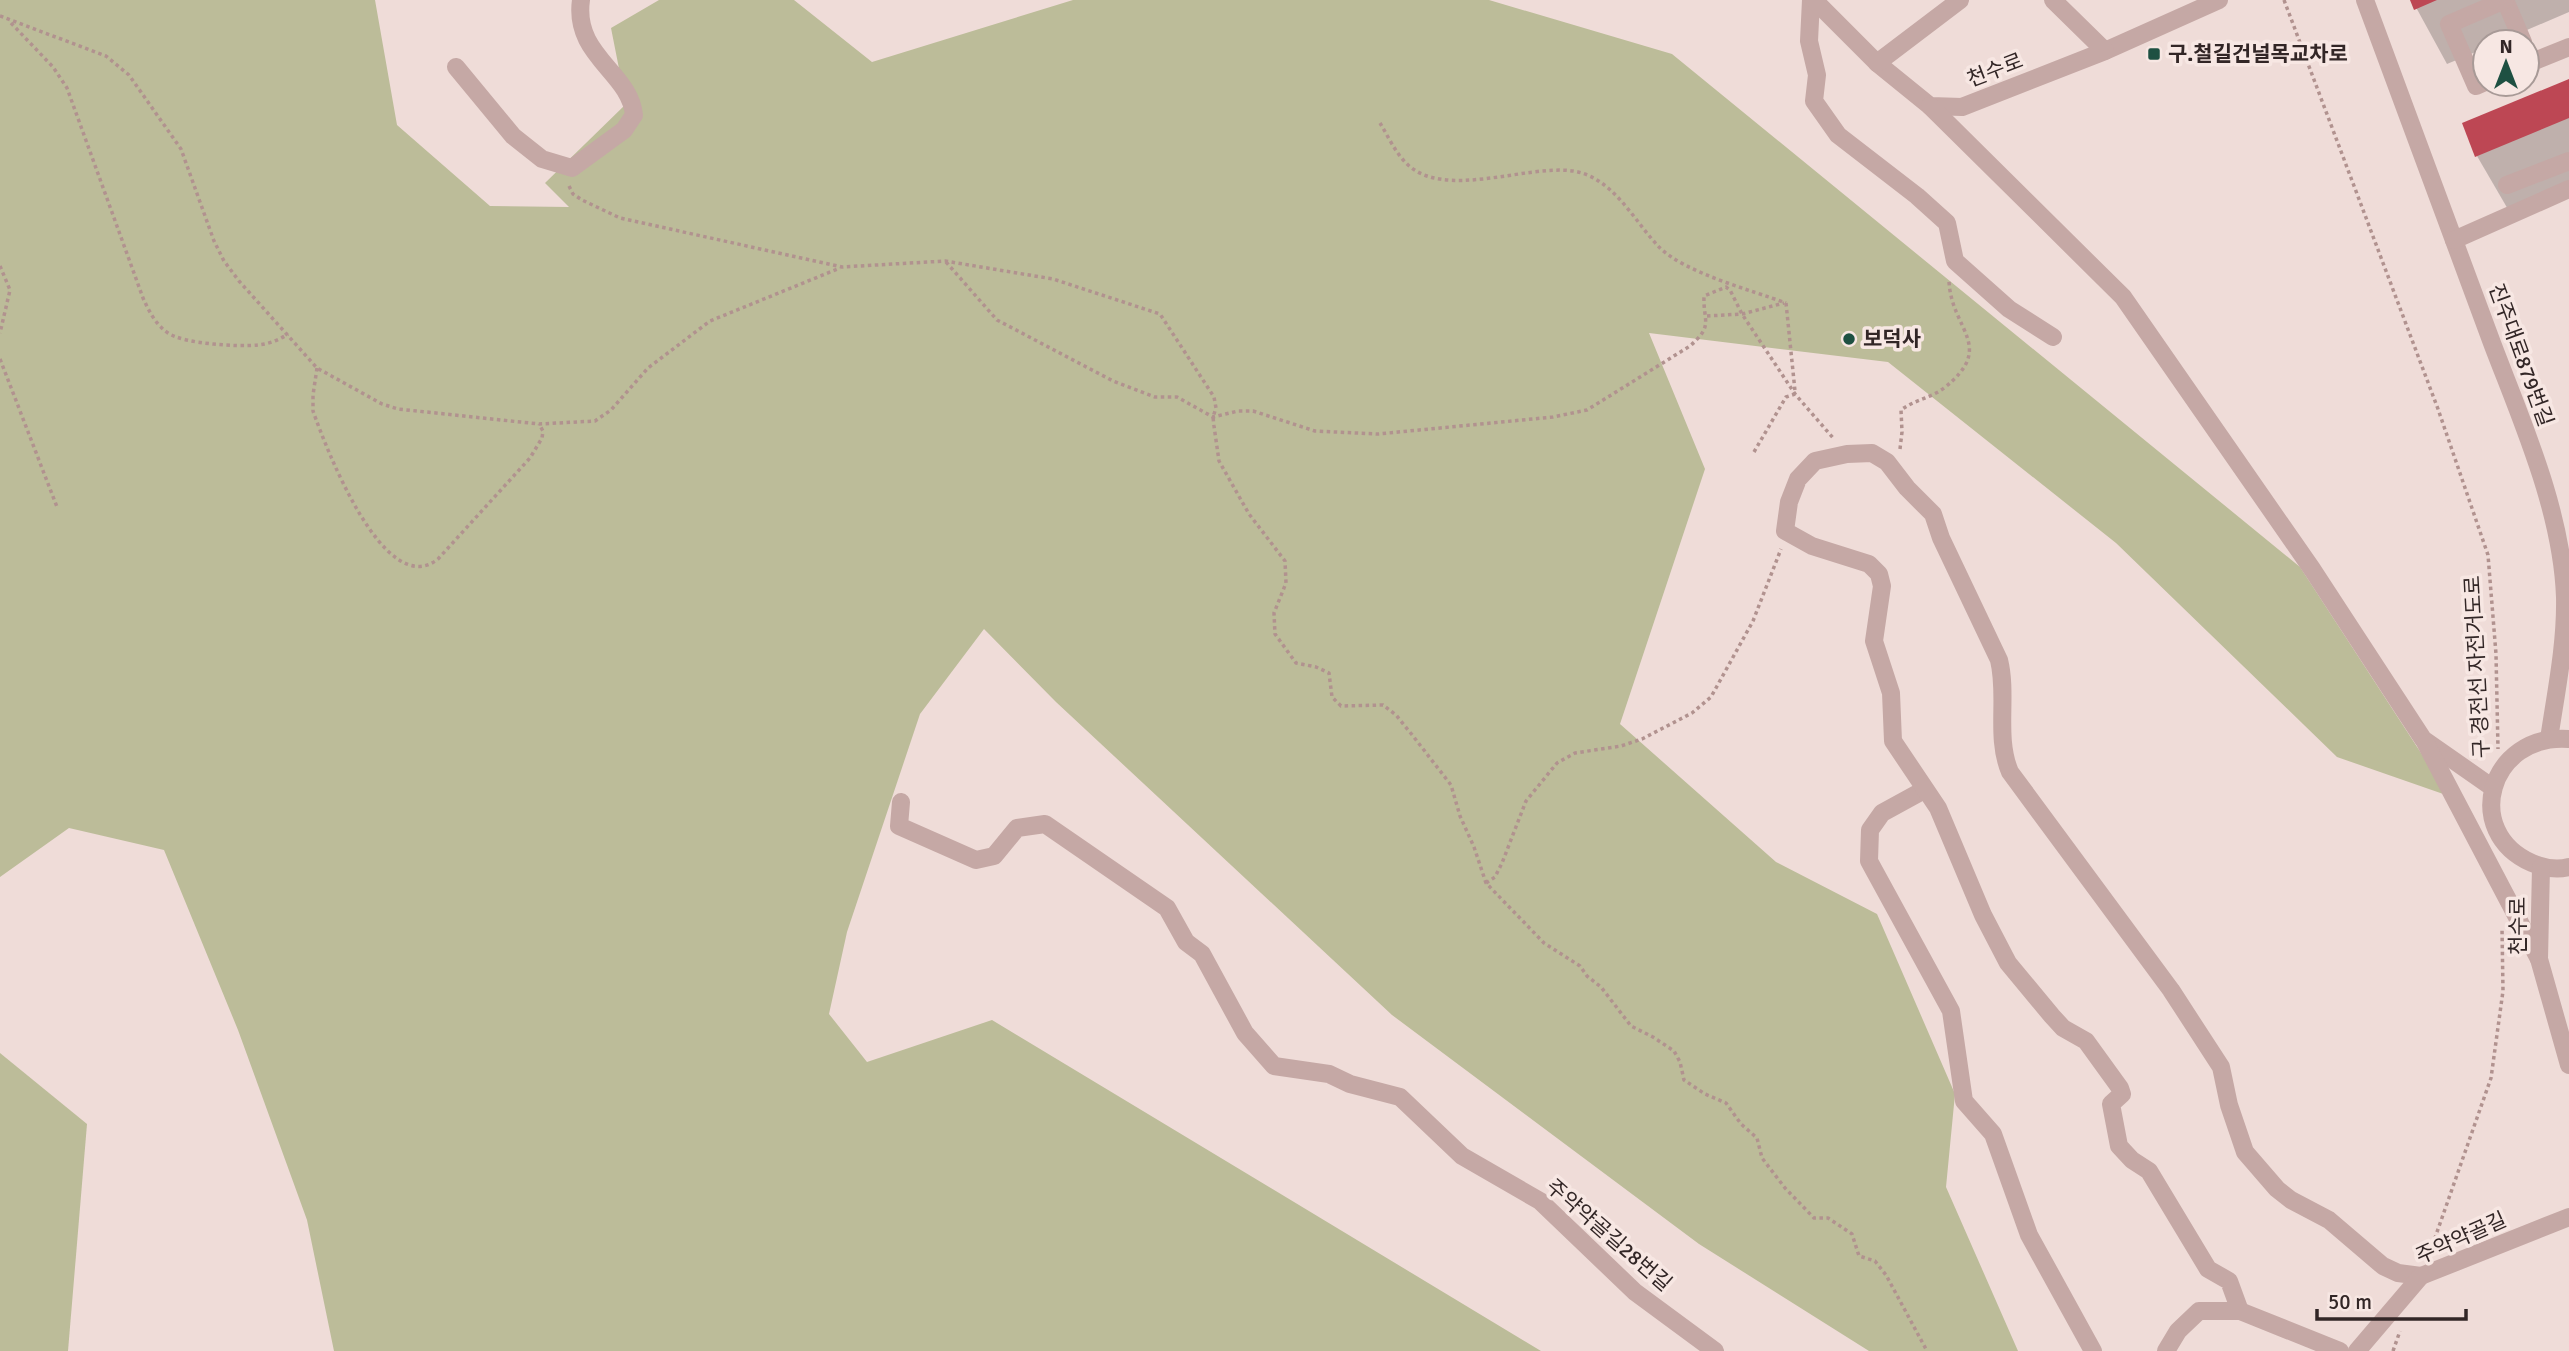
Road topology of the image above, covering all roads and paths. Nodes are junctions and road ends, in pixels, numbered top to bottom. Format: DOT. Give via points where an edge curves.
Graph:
graph roads {
  1 [pos="582,0"];
  2 [pos="1812,0"];
  3 [pos="2053,0"];
  4 [pos="2218,0"];
  5 [pos="2284,0"];
  6 [pos="2365,0"];
  7 [pos="2505,0"];
  8 [pos="1949,4"];
  9 [pos="0,16"];
  10 [pos="9,21"];
  11 [pos="2517,28"];
  12 [pos="2569,47"];
  13 [pos="2105,51"];
  14 [pos="2541,55"];
  15 [pos="1877,63"];
  16 [pos="456,67"];
  17 [pos="2471,75"];
  18 [pos="1930,106"];
  19 [pos="1380,123"];
  20 [pos="2569,161"];
  21 [pos="572,168"];
  22 [pos="2507,185"];
  23 [pos="2569,189"];
  24 [pos="2454,240"];
  25 [pos="944,261"];
  26 [pos="1955,261"];
  27 [pos="0,266"];
  28 [pos="842,267"];
  29 [pos="1786,303"];
  30 [pos="1742,314"];
  31 [pos="1707,316"];
  32 [pos="0,333"];
  33 [pos="288,334"];
  34 [pos="2053,337"];
  35 [pos="0,359"];
  36 [pos="317,368"];
  37 [pos="1795,394"];
  38 [pos="1213,416"];
  39 [pos="539,424"];
  40 [pos="1899,451"];
  41 [pos="1754,452"];
  42 [pos="1847,454"];
  43 [pos="57,507"];
  44 [pos="1785,531"];
  45 [pos="2423,739"];
  46 [pos="2549,739"];
  47 [pos="2569,739"];
  48 [pos="2498,749"];
  49 [pos="2493,788"];
  50 [pos="1924,790"];
  51 [pos="901,802"];
  52 [pos="2541,867"];
  53 [pos="2569,867"];
  54 [pos="1486,883"];
  55 [pos="2501,924"];
  56 [pos="2539,959"];
  57 [pos="2569,1065"];
  58 [pos="2569,1217"];
  59 [pos="2421,1276"];
  60 [pos="2240,1311"];
  61 [pos="2402,1326"];
  62 [pos="1715,1351"];
  63 [pos="1927,1351"];
  64 [pos="2093,1351"];
  65 [pos="2165,1351"];
  66 [pos="2340,1351"];
  67 [pos="2357,1351"];
  68 [pos="2393,1351"];
  1 -- 21 [label="street" via="583,35 629,97 634,115 624,130"];
  2 -- 15 [label="street"];
  2 -- 26 [label="street" via="1809,41 1817,75 1814,101 1838,135 1947,223"];
  3 -- 13 [label="street"];
  4 -- 13 [label="street, 천수로"];
  5 -- 48 [label="path, 구 경전선 자전거도로" via="2488,555"];
  6 -- 24 [label="street, 진주대로879번길"];
  7 -- 11 [label="street"];
  7 -- 17 [label="street" via="2449,24"];
  8 -- 15 [label="street"];
  9 -- 10 [label="path"];
  10 -- 33 [label="path" via="106,57 129,75 181,149 224,261"];
  10 -- 33 [label="path" via="67,88 144,298 158,323 175,337 204,343 257,346"];
  12 -- 14 [label="street"];
  13 -- 18 [label="street, 천수로" via="1962,107"];
  15 -- 18 [label="street"];
  16 -- 21 [label="street" via="513,136 542,159"];
  18 -- 45 [label="street" via="2123,297 2312,569"];
  19 -- 29 [label="path" via="1405,163 1433,177 1462,180 1561,171 1585,175 1620,199 1669,256"];
  20 -- 22 [label="street"];
  21 -- 28 [label="path" via="569,190 620,218"];
  23 -- 24 [label="street"];
  24 -- 46 [label="street, 진주대로879번길" via="2531,447 2559,552 2565,626"];
  25 -- 28 [label="path"];
  25 -- 38 [label="path" via="997,320 1113,382 1155,397 1177,397"];
  25 -- 38 [label="path" via="1032,273 1160,314 1214,397"];
  26 -- 34 [label="street" via="2010,309"];
  26 -- 40 [label="path" via="1948,269 1949,290 1968,338 1970,358 1944,388 1901,410"];
  27 -- 32 [label="path" via="10,290"];
  28 -- 39 [label="path" via="710,321 648,368 602,418"];
  29 -- 30 [label="path"];
  29 -- 37 [label="path"];
  30 -- 31 [label="path"];
  30 -- 31 [label="path" via="1726,288 1704,296"];
  30 -- 37 [label="path"];
  31 -- 38 [label="path" via="1703,332 1690,346 1602,402 1575,413 1378,434 1315,431 1253,411"];
  33 -- 36 [label="path"];
  35 -- 43 [label="path"];
  36 -- 39 [label="path" via="398,409"];
  36 -- 39 [label="path" via="313,411 354,505 384,548 414,566 425,567 438,559 530,458 542,438"];
  37 -- 41 [label="path" via="1786,397"];
  37 -- 42 [label="path"];
  38 -- 54 [label="path" via="1219,461 1249,514 1285,562 1286,583 1274,613 1275,634 1296,663 1329,673 1332,697 1341,706 1383,705 1396,715 1451,785"];
  42 -- 44 [label="street" via="1815,461 1798,479"];
  42 -- 59 [label="street" via="1872,453 1887,462 1933,514 1999,660 2004,679 2004,752 2010,772 2171,990 2221,1067 2245,1152 2277,1189 2329,1220 2383,1266"];
  44 -- 50 [label="street" via="1812,546 1869,564 1879,574 1882,586 1874,641 1891,693 1893,741"];
  44 -- 54 [label="path" via="1753,621 1711,697 1692,713 1642,739 1575,753 1557,763 1527,801 1495,877"];
  45 -- 49 [label="street"];
  45 -- 56 [label="street"];
  46 -- 47 [label="street"];
  46 -- 49 [label="street" via="2515,753"];
  49 -- 52 [label="street" via="2496,828 2507,846"];
  50 -- 60 [label="street" via="1938,808 2008,963 2063,1028 2086,1041 2098,1056 2122,1094 2111,1104 2119,1146 2149,1171 2208,1269 2229,1281"];
  50 -- 64 [label="street" via="1882,813 1870,830 1869,861 1951,1011 1964,1101 1993,1134 2029,1235"];
  51 -- 62 [label="street, 주약약골길28번길" via="900,826 976,860 994,856 1017,828 1045,824 1167,908 1186,942 1202,954 1245,1033 1275,1066 1329,1074 1400,1097 1462,1156 1540,1201 1636,1292"];
  52 -- 53 [label="street"];
  52 -- 56 [label="street, 천수로"];
  54 -- 63 [label="path" via="1544,943 1580,966 1631,1026 1674,1051 1684,1080 1726,1103 1757,1138 1762,1158 1803,1209 1852,1234 1859,1256 1875,1261 1886,1275"];
  55 -- 59 [label="path" via="2503,991 2491,1078"];
  56 -- 57 [label="street, 천수로"];
  58 -- 59 [label="street, 주약약골길"];
  59 -- 67 [label="street, 주약약골길"];
  60 -- 65 [label="street" via="2199,1311"];
  60 -- 66 [label="street"];
  61 -- 68 [label="path"];
}
